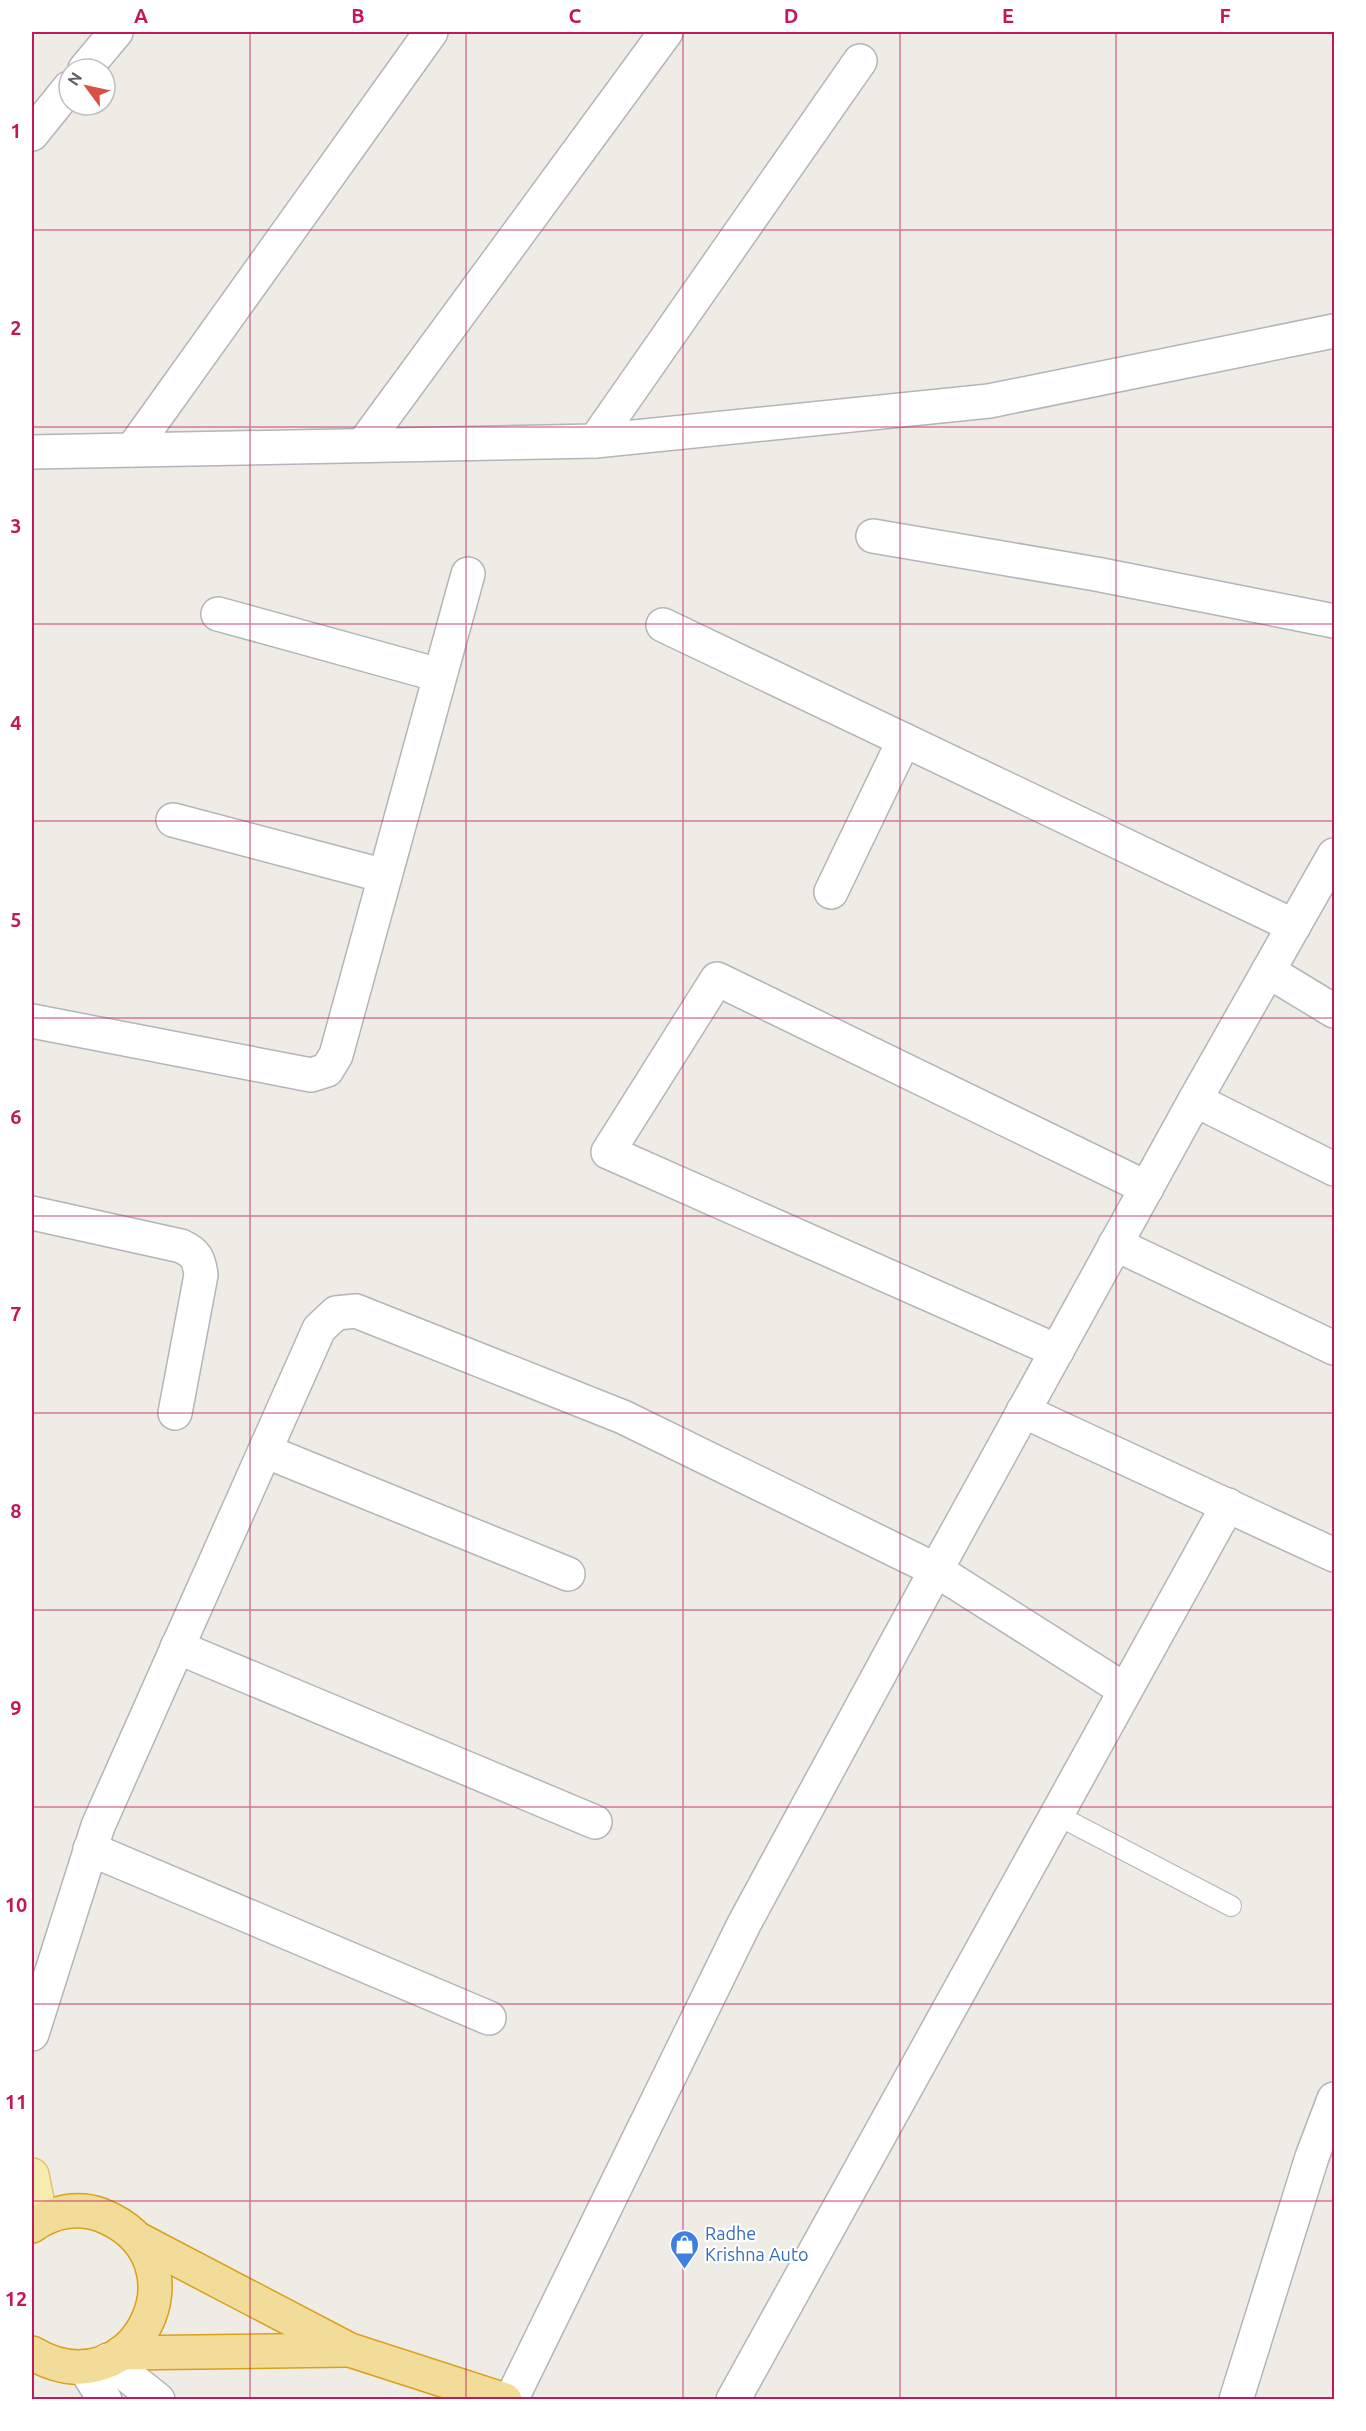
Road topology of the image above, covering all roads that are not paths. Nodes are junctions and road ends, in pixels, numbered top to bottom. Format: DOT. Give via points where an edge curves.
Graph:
graph roads {
  1 [pos="116,32"];
  2 [pos="431,32"];
  3 [pos="666,32"];
  4 [pos="95,57"];
  5 [pos="860,61"];
  6 [pos="57,103"];
  7 [pos="32,134"];
  8 [pos="1335,331"];
  9 [pos="595,441"];
  10 [pos="363,445"];
  11 [pos="132,450"];
  12 [pos="32,452"];
  13 [pos="873,536"];
  14 [pos="468,574"];
  15 [pos="218,614"];
  16 [pos="1335,621"];
  17 [pos="663,625"];
  18 [pos="440,675"];
  19 [pos="904,740"];
  20 [pos="173,820"];
  21 [pos="1335,855"];
  22 [pos="385,876"];
  23 [pos="831,892"];
  24 [pos="1294,926"];
  25 [pos="1268,972"];
  26 [pos="1335,1011"];
  27 [pos="32,1021"];
  28 [pos="1195,1100"];
  29 [pos="1335,1169"];
  30 [pos="1146,1188"];
  31 [pos="32,1213"];
  32 [pos="1115,1244"];
  33 [pos="1335,1348"];
  34 [pos="1057,1351"];
  35 [pos="1023,1411"];
  36 [pos="175,1413"];
  37 [pos="265,1451"];
  38 [pos="1227,1505"];
  39 [pos="1335,1555"];
  40 [pos="936,1570"];
  41 [pos="568,1574"];
  42 [pos="177,1647"];
  43 [pos="1125,1690"];
  44 [pos="1057,1815"];
  45 [pos="595,1822"];
  46 [pos="90,1849"];
  47 [pos="1231,1906"];
  48 [pos="489,2018"];
  49 [pos="32,2034"];
  50 [pos="1335,2099"];
  51 [pos="32,2175"];
  52 [pos="36,2223"];
  53 [pos="138,2239"];
  54 [pos="350,2350"];
  55 [pos="32,2353"];
  56 [pos="104,2360"];
  57 [pos="105,2400"];
  58 [pos="158,2400"];
  59 [pos="505,2400"];
  60 [pos="510,2400"];
  61 [pos="733,2400"];
  62 [pos="1236,2400"];
  1 -- 4 [label="street"];
  2 -- 11 [label="street"];
  3 -- 10 [label="street"];
  5 -- 9 [label="street"];
  6 -- 7 [label="street"];
  8 -- 9 [label="street" via="989,401"];
  9 -- 10 [label="street"];
  10 -- 11 [label="street"];
  11 -- 12 [label="street"];
  13 -- 16 [label="street"];
  14 -- 18 [label="street"];
  15 -- 18 [label="street"];
  17 -- 19 [label="street"];
  18 -- 22 [label="street"];
  19 -- 23 [label="street"];
  19 -- 24 [label="street"];
  20 -- 22 [label="street"];
  21 -- 24 [label="street"];
  22 -- 27 [label="street" via="336,1055 327,1070 310,1075"];
  24 -- 25 [label="street"];
  25 -- 26 [label="street"];
  25 -- 28 [label="street"];
  28 -- 29 [label="street"];
  28 -- 30 [label="street"];
  30 -- 32 [label="street"];
  30 -- 34 [label="street" via="717,979 608,1152"];
  31 -- 36 [label="street" via="181,1245 193,1252 201,1275"];
  32 -- 33 [label="street"];
  32 -- 34 [label="street"];
  34 -- 35 [label="street"];
  35 -- 38 [label="street"];
  35 -- 40 [label="street"];
  37 -- 40 [label="street" via="319,1329 336,1313 356,1311 623,1417"];
  37 -- 41 [label="street"];
  37 -- 42 [label="street"];
  38 -- 39 [label="street"];
  38 -- 43 [label="street"];
  40 -- 43 [label="street"];
  40 -- 60 [label="street" via="744,1924"];
  42 -- 45 [label="street"];
  42 -- 46 [label="street"];
  43 -- 44 [label="street"];
  44 -- 47 [label="lane"];
  44 -- 61 [label="street"];
  46 -- 48 [label="street"];
  46 -- 49 [label="street"];
  50 -- 62 [label="street" via="1312,2157"];
  51 -- 52 [label="main road"];
  52 -- 53 [label="highway" via="67,2211 93,2212 118,2222"];
  53 -- 54 [label="highway"];
  53 -- 56 [label="highway" via="151,2262 156,2288 152,2313 140,2336"];
  54 -- 56 [label="highway"];
  54 -- 59 [label="highway"];
  55 -- 56 [label="highway" via="48,2363 74,2368"];
  56 -- 57 [label="street"];
  56 -- 58 [label="street"];
}
